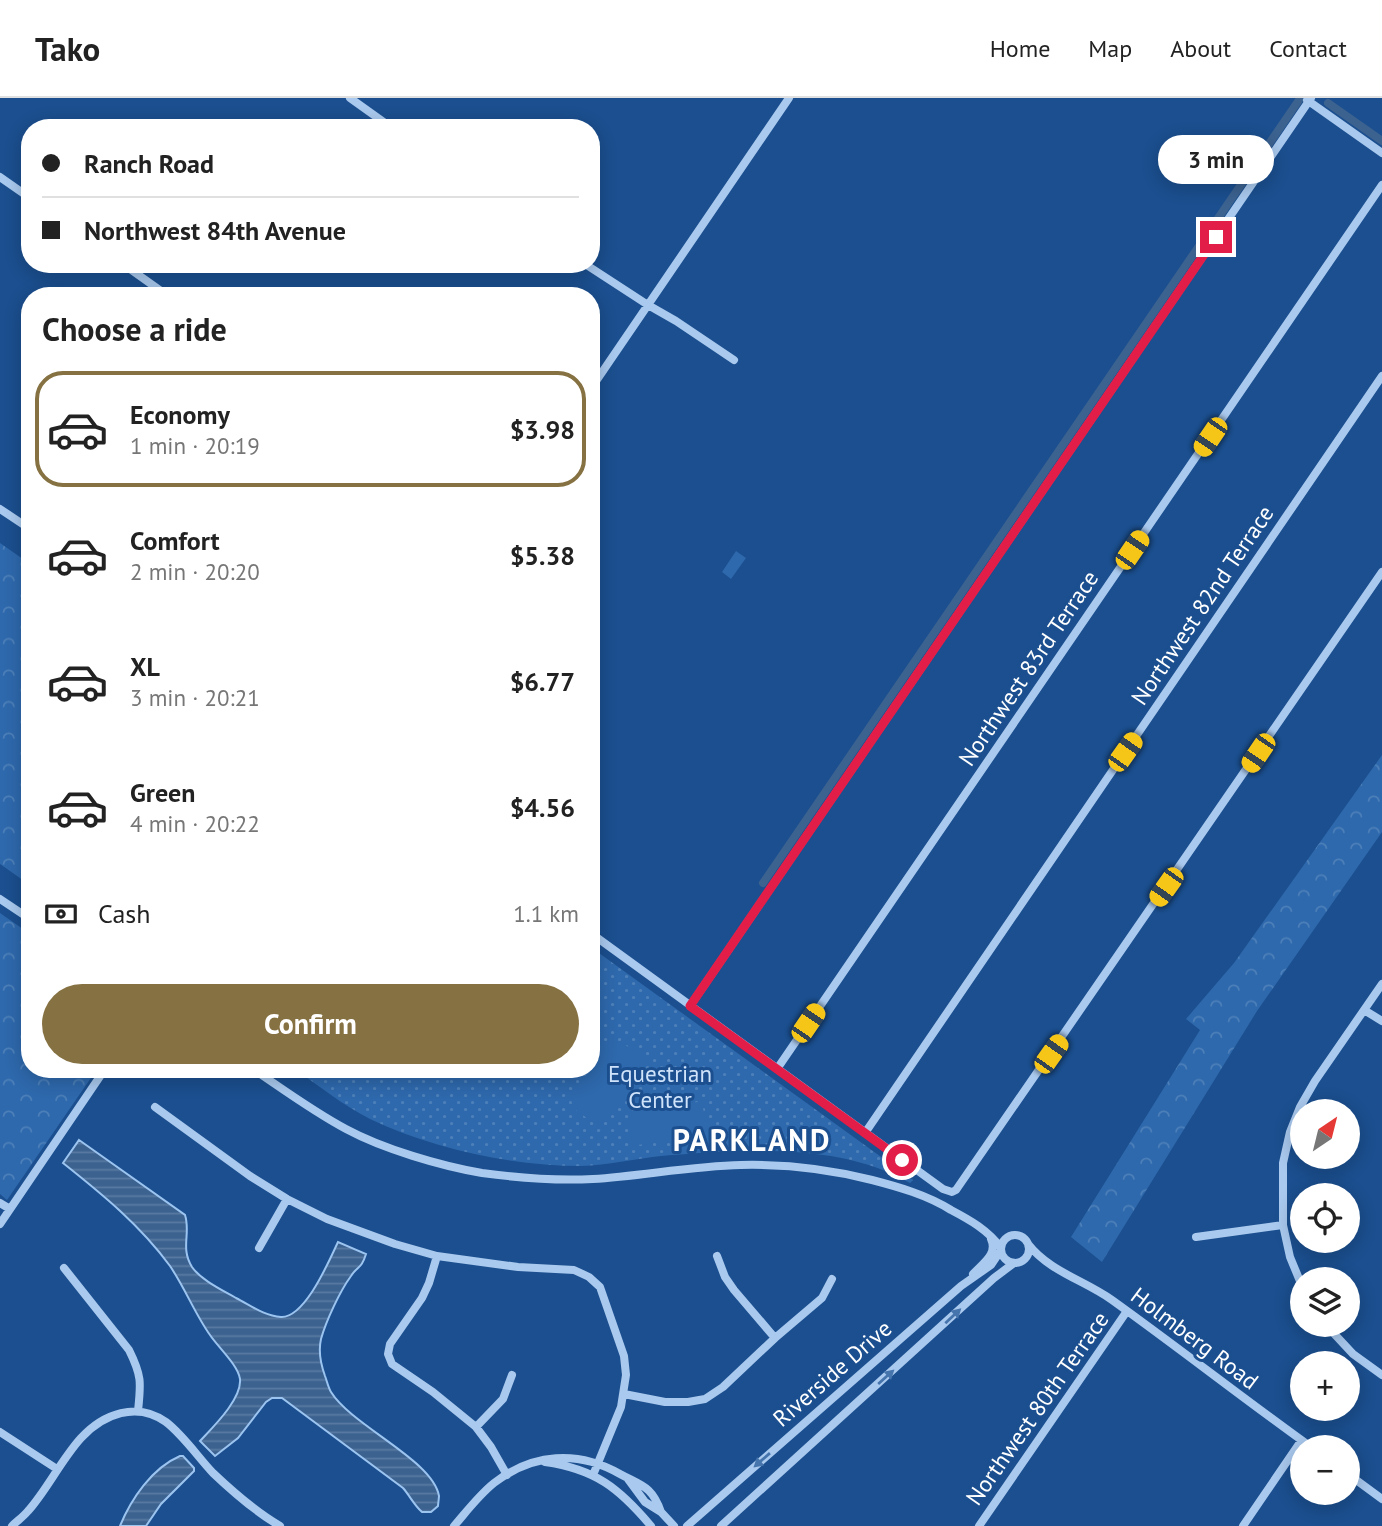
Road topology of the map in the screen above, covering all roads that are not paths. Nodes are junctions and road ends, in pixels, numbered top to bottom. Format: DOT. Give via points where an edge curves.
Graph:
graph roads {
  1 [pos="350,98"];
  2 [pos="789,98"];
  3 [pos="1308,99"];
  4 [pos="379,119"];
  5 [pos="1382,153"];
  6 [pos="0,177"];
  7 [pos="1382,185"];
  8 [pos="21,192"];
  9 [pos="136,273"];
  10 [pos="599,273"];
  11 [pos="155,287"];
  12 [pos="648,305"];
  13 [pos="734,360"];
  14 [pos="600,375"];
  15 [pos="1382,376"];
  16 [pos="0,509"];
  17 [pos="21,524"];
  18 [pos="1382,572"];
  19 [pos="0,899"];
  20 [pos="21,913"];
  21 [pos="600,940"];
  22 [pos="1382,984"];
  23 [pos="690,1006"];
  24 [pos="1364,1010"];
  25 [pos="1382,1021"];
  26 [pos="777,1069"];
  27 [pos="99,1078"];
  28 [pos="266,1078"];
  29 [pos="155,1107"];
  30 [pos="865,1133"];
  31 [pos="287,1199"];
  32 [pos="0,1203"];
  33 [pos="10,1209"];
  34 [pos="0,1224"];
  35 [pos="1283,1225"];
  36 [pos="985,1230"];
  37 [pos="1012,1235"];
  38 [pos="1196,1237"];
  39 [pos="1028,1244"];
  40 [pos="259,1248"];
  41 [pos="1001,1249"];
  42 [pos="437,1256"];
  43 [pos="718,1256"];
  44 [pos="1018,1262"];
  45 [pos="1052,1267"];
  46 [pos="1294,1267"];
  47 [pos="64,1268"];
  48 [pos="832,1279"];
  49 [pos="961,1286"];
  50 [pos="1127,1311"];
  51 [pos="1337,1337"];
  52 [pos="775,1338"];
  53 [pos="512,1376"];
  54 [pos="1382,1376"];
  55 [pos="624,1394"];
  56 [pos="138,1411"];
  57 [pos="475,1427"];
  58 [pos="0,1432"];
  59 [pos="1293,1435"];
  60 [pos="1290,1457"];
  61 [pos="535,1461"];
  62 [pos="598,1462"];
  63 [pos="57,1469"];
  64 [pos="507,1475"];
  65 [pos="593,1475"];
  66 [pos="628,1478"];
  67 [pos="1360,1483"];
  68 [pos="636,1490"];
  69 [pos="1382,1499"];
  70 [pos="626,1500"];
  71 [pos="661,1512"];
  72 [pos="274,1525"];
  73 [pos="12,1526"];
  74 [pos="454,1526"];
  75 [pos="651,1526"];
  76 [pos="674,1526"];
  77 [pos="687,1526"];
  78 [pos="721,1526"];
  79 [pos="979,1526"];
  80 [pos="1243,1526"];
  1 -- 4 [label="street"];
  2 -- 12 [label="street"];
  3 -- 5 [label="street"];
  3 -- 23 [label="street"];
  6 -- 8 [label="street"];
  7 -- 26 [label="street, Northwest 83rd Terrace"];
  9 -- 11 [label="street"];
  10 -- 12 [label="street"];
  12 -- 13 [label="street"];
  12 -- 14 [label="street"];
  15 -- 30 [label="street, Northwest 82nd Terrace"];
  16 -- 17 [label="street"];
  18 -- 30 [label="street" via="959,1188 953,1192 943,1189"];
  19 -- 20 [label="street"];
  21 -- 23 [label="street"];
  22 -- 24 [label="street"];
  23 -- 26 [label="street"];
  24 -- 25 [label="street"];
  24 -- 35 [label="street" via="1315,1081 1290,1132 1283,1163"];
  26 -- 30 [label="street"];
  27 -- 33 [label="street"];
  28 -- 36 [label="street" via="349,1131 387,1147 480,1172 564,1180 739,1165 804,1168 913,1192"];
  29 -- 31 [label="street"];
  31 -- 40 [label="street"];
  31 -- 42 [label="street" via="327,1219"];
  32 -- 33 [label="street"];
  33 -- 34 [label="street"];
  35 -- 38 [label="street"];
  35 -- 46 [label="street"];
  36 -- 37 [label="street"];
  36 -- 41 [label="street"];
  36 -- 49 [label="street" via="993,1244 992,1254"];
  37 -- 39 [label="street"];
  37 -- 41 [label="street"];
  39 -- 44 [label="street" via="1028,1256"];
  39 -- 45 [label="street, Holmberg Road"];
  41 -- 44 [label="street" via="1003,1258"];
  41 -- 49 [label="street, Riverside Drive" via="991,1265"];
  42 -- 55 [label="street" via="574,1270 589,1277 600,1287 624,1356"];
  42 -- 57 [label="street" via="422,1298 388,1354 392,1364"];
  43 -- 52 [label="street" via="724,1277"];
  44 -- 45 [label="street, Holmberg Road"];
  78 -- 44 [label="street, Riverside Drive, one-way" via="994,1278"];
  45 -- 50 [label="street, Holmberg Road"];
  47 -- 56 [label="street" via="137,1364 141,1382"];
  48 -- 52 [label="street" via="822,1298"];
  49 -- 77 [label="street, Riverside Drive, one-way"];
  50 -- 59 [label="street, Holmberg Road"];
  50 -- 79 [label="street, Northwest 80th Terrace"];
  51 -- 54 [label="street"];
  52 -- 55 [label="street" via="705,1399 665,1402"];
  53 -- 57 [label="street" via="503,1399"];
  55 -- 62 [label="street"];
  56 -- 63 [label="street" via="107,1417 81,1437"];
  56 -- 72 [label="street" via="168,1423 213,1473"];
  57 -- 64 [label="street"];
  58 -- 63 [label="street"];
  60 -- 80 [label="street"];
  61 -- 62 [label="street" via="562,1457"];
  61 -- 64 [label="street"];
  61 -- 65 [label="street"];
  62 -- 65 [label="street"];
  62 -- 66 [label="street"];
  63 -- 73 [label="street"];
  64 -- 74 [label="street"];
  65 -- 70 [label="street"];
  66 -- 68 [label="street"];
  66 -- 71 [label="street" via="649,1491"];
  67 -- 69 [label="street"];
  68 -- 70 [label="street"];
  68 -- 71 [label="street"];
  70 -- 75 [label="street"];
  71 -- 76 [label="street"];
}
